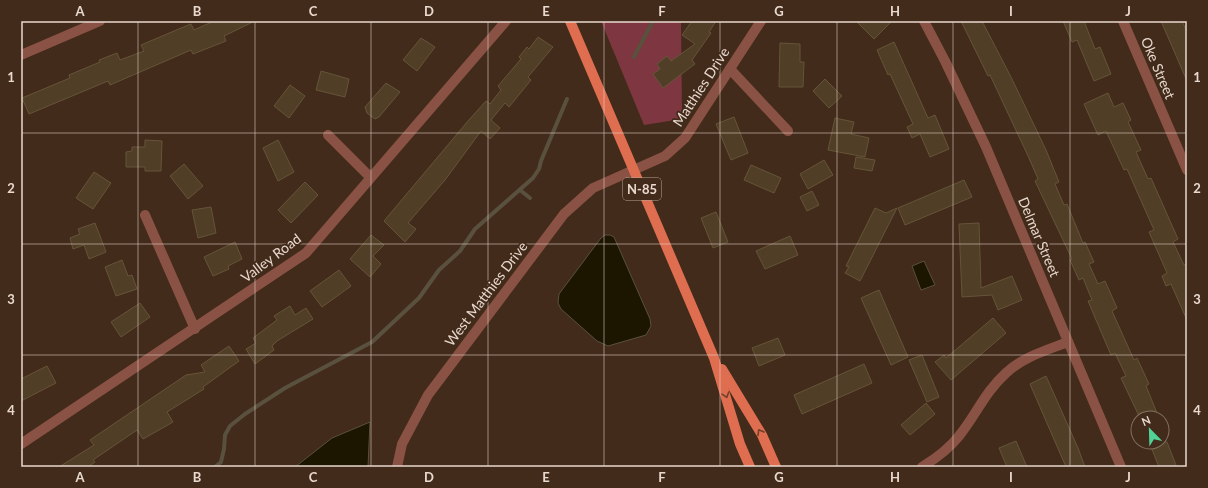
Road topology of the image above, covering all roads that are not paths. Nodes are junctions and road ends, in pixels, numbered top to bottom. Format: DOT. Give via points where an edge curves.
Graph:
graph roads {
  1 [pos="100,21"];
  2 [pos="506,21"];
  3 [pos="570,21"];
  4 [pos="761,21"];
  5 [pos="924,21"];
  6 [pos="1123,21"];
  7 [pos="21,55"];
  8 [pos="730,69"];
  9 [pos="788,130"];
  10 [pos="328,135"];
  11 [pos="1187,170"];
  12 [pos="634,171"];
  13 [pos="370,177"];
  14 [pos="146,215"];
  15 [pos="195,329"];
  16 [pos="1068,342"];
  17 [pos="714,358"];
  18 [pos="21,444"];
  19 [pos="397,467"];
  20 [pos="750,467"];
  21 [pos="776,467"];
  22 [pos="922,467"];
  23 [pos="1121,467"];
  1 -- 7 [label="street"];
  2 -- 13 [label="street, Valley Road"];
  3 -- 12 [label="main road, N-85"];
  4 -- 8 [label="street, Matthies Drive"];
  5 -- 16 [label="street, Delmar Street" via="986,147"];
  6 -- 11 [label="street, Oke Street"];
  8 -- 9 [label="street"];
  8 -- 12 [label="street, Matthies Drive" via="686,138 665,156"];
  10 -- 13 [label="street"];
  12 -- 17 [label="main road, N-85"];
  12 -- 19 [label="street, West Matthies Drive" via="593,188 564,214 428,395 402,444"];
  13 -- 15 [label="street, Valley Road" via="306,253"];
  14 -- 15 [label="street"];
  15 -- 18 [label="street, Valley Road"];
  16 -- 22 [label="street" via="1028,358 1007,372 987,393 959,437"];
  16 -- 23 [label="street, Delmar Street"];
  17 -- 20 [label="main road, N-85, one-way" via="740,444"];
  21 -- 17 [label="main road, N-85, one-way" via="762,435"];
}
